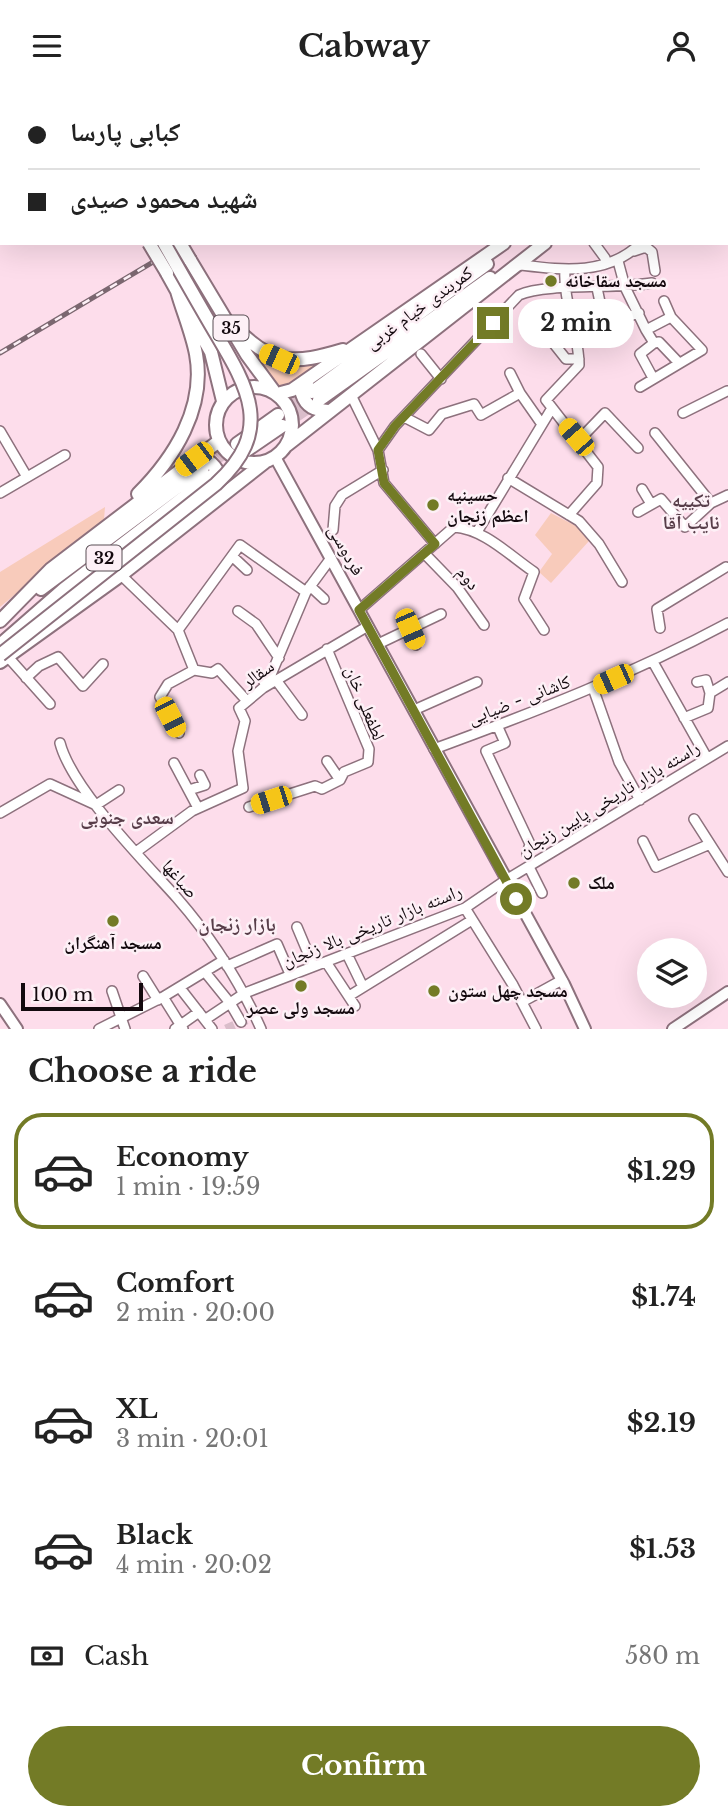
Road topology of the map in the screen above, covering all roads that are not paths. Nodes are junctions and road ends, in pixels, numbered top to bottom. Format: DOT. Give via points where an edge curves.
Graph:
graph roads {
  1 [pos="150,245"];
  2 [pos="165,245"];
  3 [pos="181,245"];
  4 [pos="498,245"];
  5 [pos="509,245"];
  6 [pos="534,245"];
  7 [pos="543,245"];
  8 [pos="595,245"];
  9 [pos="638,245"];
  10 [pos="632,251"];
  11 [pos="605,258"];
  12 [pos="618,261"];
  13 [pos="520,265"];
  14 [pos="565,270"];
  15 [pos="655,271"];
  16 [pos="652,283"];
  17 [pos="597,288"];
  18 [pos="625,288"];
  19 [pos="564,290"];
  20 [pos="177,291"];
  21 [pos="664,301"];
  22 [pos="639,313"];
  23 [pos="224,315"];
  24 [pos="671,317"];
  25 [pos="620,319"];
  26 [pos="535,320"];
  27 [pos="598,326"];
  28 [pos="646,330"];
  29 [pos="654,343"];
  30 [pos="357,345"];
  31 [pos="421,354"];
  32 [pos="579,359"];
  33 [pos="679,363"];
  34 [pos="510,373"];
  35 [pos="310,377"];
  36 [pos="653,378"];
  37 [pos="440,379"];
  38 [pos="640,387"];
  39 [pos="727,391"];
  40 [pos="276,393"];
  41 [pos="520,393"];
  42 [pos="351,395"];
  43 [pos="223,401"];
  44 [pos="552,408"];
  45 [pos="328,411"];
  46 [pos="683,412"];
  47 [pos="404,417"];
  48 [pos="280,420"];
  49 [pos="541,423"];
  50 [pos="0,432"];
  51 [pos="655,433"];
  52 [pos="580,439"];
  53 [pos="219,441"];
  54 [pos="286,445"];
  55 [pos="241,448"];
  56 [pos="638,448"];
  57 [pos="378,450"];
  58 [pos="65,455"];
  59 [pos="270,459"];
  60 [pos="203,467"];
  61 [pos="383,470"];
  62 [pos="27,477"];
  63 [pos="508,478"];
  64 [pos="642,489"];
  65 [pos="0,493"];
  66 [pos="728,495"];
  67 [pos="215,500"];
  68 [pos="712,503"];
  69 [pos="651,505"];
  70 [pos="638,512"];
  71 [pos="569,515"];
  72 [pos="103,529"];
  73 [pos="333,530"];
  74 [pos="477,532"];
  75 [pos="435,544"];
  76 [pos="424,553"];
  77 [pos="232,556"];
  78 [pos="331,558"];
  79 [pos="726,567"];
  80 [pos="247,570"];
  81 [pos="121,575"];
  82 [pos="622,582"];
  83 [pos="308,589"];
  84 [pos="324,599"];
  85 [pos="359,610"];
  86 [pos="238,611"];
  87 [pos="441,614"];
  88 [pos="0,622"];
  89 [pos="728,623"];
  90 [pos="484,625"];
  91 [pos="368,626"];
  92 [pos="660,628"];
  93 [pos="410,629"];
  94 [pos="178,630"];
  95 [pos="544,630"];
  96 [pos="378,644"];
  97 [pos="0,645"];
  98 [pos="416,645"];
  99 [pos="327,649"];
  100 [pos="3,658"];
  101 [pos="279,658"];
  102 [pos="653,661"];
  103 [pos="103,664"];
  104 [pos="194,670"];
  105 [pos="26,678"];
  106 [pos="276,680"];
  107 [pos="477,682"];
  108 [pos="697,682"];
  109 [pos="728,682"];
  110 [pos="263,688"];
  111 [pos="593,688"];
  112 [pos="710,693"];
  113 [pos="247,701"];
  114 [pos="50,704"];
  115 [pos="414,710"];
  116 [pos="302,715"];
  117 [pos="684,718"];
  118 [pos="497,725"];
  119 [pos="179,733"];
  120 [pos="60,743"];
  121 [pos="728,746"];
  122 [pos="434,748"];
  123 [pos="706,758"];
  124 [pos="327,761"];
  125 [pos="174,763"];
  126 [pos="200,775"];
  127 [pos="340,780"];
  128 [pos="119,790"];
  129 [pos="188,790"];
  130 [pos="640,800"];
  131 [pos="96,805"];
  132 [pos="249,807"];
  133 [pos="198,808"];
  134 [pos="0,813"];
  135 [pos="694,819"];
  136 [pos="643,841"];
  137 [pos="710,844"];
  138 [pos="136,852"];
  139 [pos="527,854"];
  140 [pos="529,867"];
  141 [pos="727,867"];
  142 [pos="506,880"];
  143 [pos="542,893"];
  144 [pos="465,908"];
  145 [pos="472,920"];
  146 [pos="298,927"];
  147 [pos="347,954"];
  148 [pos="326,962"];
  149 [pos="226,963"];
  150 [pos="313,965"];
  151 [pos="205,972"];
  152 [pos="290,974"];
  153 [pos="143,975"];
  154 [pos="562,980"];
  155 [pos="363,987"];
  156 [pos="180,988"];
  157 [pos="112,991"];
  158 [pos="728,992"];
  159 [pos="245,993"];
  160 [pos="349,996"];
  161 [pos="160,999"];
  162 [pos="522,1002"];
  163 [pos="230,1003"];
  164 [pos="0,1004"];
  165 [pos="355,1006"];
  166 [pos="203,1016"];
  167 [pos="241,1022"];
  168 [pos="123,1024"];
  169 [pos="17,1029"];
  170 [pos="99,1029"];
  171 [pos="175,1029"];
  172 [pos="183,1029"];
  173 [pos="212,1029"];
  174 [pos="261,1029"];
  175 [pos="536,1029"];
  176 [pos="585,1029"];
  177 [pos="673,1029"];
  1 -- 20 [label="highway, 35, bridge"];
  2 -- 100 [label="highway, bridge" via="247,389 252,418 244,448 216,484"];
  3 -- 23 [label="highway, 35, bridge"];
  4 -- 30 [label="highway"];
  5 -- 6 [label="highway, کمربندی خیام غربی" via="316,396"];
  7 -- 13 [label="highway"];
  8 -- 11 [label="street"];
  9 -- 10 [label="street"];
  10 -- 12 [label="street"];
  10 -- 15 [label="street" via="646,247 652,252"];
  12 -- 14 [label="street"];
  12 -- 18 [label="street"];
  13 -- 14 [label="street"];
  13 -- 42 [label="highway"];
  14 -- 19 [label="street"];
  16 -- 18 [label="street"];
  17 -- 18 [label="street"];
  17 -- 19 [label="street"];
  17 -- 27 [label="street" via="604,321"];
  18 -- 22 [label="street"];
  19 -- 32 [label="street"];
  19 -- 37 [label="street" via="519,295"];
  20 -- 43 [label="highway, 35" via="211,352"];
  20 -- 72 [label="highway" via="197,368 190,419 165,463"];
  21 -- 24 [label="street"];
  22 -- 25 [label="street"];
  22 -- 28 [label="street"];
  23 -- 30 [label="highway" via="260,351 282,360 305,360"];
  23 -- 40 [label="highway, 35"];
  24 -- 28 [label="street"];
  24 -- 33 [label="street" via="702,350"];
  26 -- 32 [label="street" via="566,359"];
  28 -- 29 [label="street"];
  29 -- 33 [label="street" via="659,342"];
  29 -- 36 [label="street" via="640,354"];
  30 -- 35 [label="highway"];
  31 -- 37 [label="street"];
  32 -- 44 [label="street" via="579,365 546,400"];
  33 -- 36 [label="street"];
  34 -- 41 [label="street"];
  35 -- 40 [label="highway" via="292,390"];
  35 -- 45 [label="highway" via="303,387 305,402"];
  36 -- 38 [label="street"];
  37 -- 47 [label="street"];
  39 -- 46 [label="street"];
  40 -- 43 [label="highway" via="253,386 231,393"];
  40 -- 54 [label="highway" via="292,418"];
  41 -- 47 [label="street" via="481,415 474,404 442,414 429,430"];
  41 -- 49 [label="street"];
  42 -- 45 [label="highway"];
  42 -- 57 [label="street"];
  43 -- 53 [label="highway" via="215,421"];
  44 -- 49 [label="street"];
  44 -- 52 [label="street"];
  45 -- 54 [label="highway"];
  47 -- 57 [label="street"];
  48 -- 55 [label="highway"];
  49 -- 63 [label="street"];
  50 -- 62 [label="street"];
  51 -- 68 [label="street"];
  52 -- 56 [label="street" via="605,413"];
  52 -- 71 [label="street" via="598,467 597,483"];
  53 -- 59 [label="highway" via="233,458 254,463"];
  53 -- 60 [label="highway"];
  54 -- 59 [label="highway"];
  57 -- 61 [label="street"];
  58 -- 62 [label="street"];
  59 -- 67 [label="highway"];
  59 -- 78 [label="main road, فردوسی"];
  60 -- 67 [label="highway" via="207,460 219,474 220,492"];
  60 -- 72 [label="highway"];
  60 -- 88 [label="highway, 32"];
  60 -- 97 [label="highway, 32"];
  61 -- 73 [label="street" via="341,495"];
  61 -- 75 [label="street" via="384,483"];
  62 -- 65 [label="street"];
  63 -- 71 [label="street"];
  63 -- 74 [label="street"];
  64 -- 69 [label="street"];
  66 -- 68 [label="street"];
  67 -- 81 [label="highway"];
  68 -- 69 [label="street" via="685,527 662,499"];
  69 -- 70 [label="street"];
  71 -- 82 [label="street" via="599,544"];
  72 -- 88 [label="highway" via="51,569"];
  74 -- 75 [label="street" via="454,527"];
  74 -- 95 [label="street" via="534,572 524,599"];
  75 -- 76 [label="street"];
  76 -- 85 [label="street"];
  76 -- 90 [label="street, دوم" via="457,587"];
  77 -- 80 [label="street"];
  77 -- 83 [label="street" via="240,545"];
  77 -- 94 [label="street"];
  78 -- 83 [label="street"];
  78 -- 85 [label="main road, فردوسی"];
  79 -- 92 [label="street" via="657,609"];
  81 -- 94 [label="street"];
  81 -- 100 [label="highway"];
  83 -- 84 [label="street"];
  83 -- 101 [label="street"];
  85 -- 91 [label="main road, فردوسی"];
  86 -- 101 [label="street" via="256,624"];
  87 -- 93 [label="street"];
  89 -- 102 [label="street, کاشانی - ضیایی"];
  91 -- 96 [label="main road, فردوسی"];
  91 -- 99 [label="street, سقالر"];
  93 -- 96 [label="street"];
  93 -- 98 [label="street"];
  94 -- 104 [label="street"];
  96 -- 115 [label="main road, فردوسی"];
  99 -- 106 [label="street, سقالر"];
  99 -- 127 [label="street, لطفعلی خان" via="369,749 368,762 344,772"];
  100 -- 105 [label="street"];
  101 -- 110 [label="street"];
  102 -- 111 [label="street, کاشانی - ضیایی"];
  102 -- 117 [label="street"];
  103 -- 105 [label="street" via="83,685 58,657"];
  104 -- 113 [label="street" via="212,673 218,669"];
  104 -- 119 [label="street" via="168,684 160,697"];
  105 -- 114 [label="street"];
  106 -- 110 [label="street, سقالر"];
  106 -- 116 [label="street"];
  107 -- 115 [label="street"];
  108 -- 112 [label="street" via="706,680"];
  109 -- 112 [label="street"];
  110 -- 113 [label="street, سقالر"];
  111 -- 118 [label="street, کاشانی - ضیایی"];
  111 -- 130 [label="street" via="619,762"];
  112 -- 117 [label="street" via="708,708"];
  113 -- 133 [label="street, سقالر" via="239,708 245,721 238,751 243,788"];
  115 -- 122 [label="main road, فردوسی"];
  117 -- 123 [label="street"];
  118 -- 122 [label="street, کاشانی - ضیایی"];
  118 -- 139 [label="street" via="505,743 486,751 530,844"];
  120 -- 131 [label="street"];
  121 -- 123 [label="street, راسته بازار تاریخی پایین زنجان"];
  122 -- 142 [label="main road, فردوسی"];
  123 -- 130 [label="street, راسته بازار تاریخی پایین زنجان"];
  124 -- 127 [label="street"];
  125 -- 129 [label="street"];
  126 -- 129 [label="street" via="205,785"];
  127 -- 132 [label="street, لطفعلی خان" via="322,789 315,786"];
  128 -- 131 [label="street"];
  129 -- 133 [label="street"];
  130 -- 140 [label="street, راسته بازار تاریخی پایین زنجان"];
  131 -- 134 [label="street" via="50,784"];
  131 -- 138 [label="street, صباغها"];
  133 -- 138 [label="street"];
  135 -- 137 [label="street"];
  136 -- 137 [label="street" via="656,867"];
  137 -- 141 [label="street"];
  138 -- 149 [label="street, صباغها"];
  140 -- 142 [label="street, راسته بازار تاریخی پایین زنجان"];
  140 -- 143 [label="street"];
  142 -- 144 [label="street, راسته بازار تاریخی بالا زنجان"];
  142 -- 154 [label="main road, فردوسی"];
  144 -- 145 [label="street"];
  144 -- 147 [label="street, راسته بازار تاریخی بالا زنجان"];
  145 -- 155 [label="street"];
  145 -- 162 [label="street"];
  146 -- 150 [label="street"];
  147 -- 148 [label="street, راسته بازار تاریخی بالا زنجان"];
  147 -- 155 [label="street"];
  148 -- 159 [label="street, راسته بازار تاریخی بالا زنجان"];
  148 -- 160 [label="street"];
  149 -- 151 [label="street"];
  149 -- 152 [label="street" via="276,944"];
  149 -- 159 [label="street, صباغها"];
  151 -- 156 [label="street"];
  151 -- 163 [label="street"];
  153 -- 161 [label="street"];
  154 -- 162 [label="street"];
  154 -- 176 [label="main road, فردوسی"];
  155 -- 160 [label="street"];
  156 -- 161 [label="street"];
  156 -- 166 [label="street"];
  157 -- 168 [label="street"];
  158 -- 177 [label="main road"];
  159 -- 163 [label="street, راسته بازار تاریخی بالا زنجان"];
  159 -- 174 [label="street, صباغها"];
  160 -- 165 [label="street"];
  161 -- 168 [label="street"];
  161 -- 172 [label="street"];
  162 -- 175 [label="street"];
  163 -- 166 [label="street, راسته بازار تاریخی بالا زنجان"];
  163 -- 167 [label="street"];
  164 -- 169 [label="main road"];
  166 -- 171 [label="street, راسته بازار تاریخی بالا زنجان"];
  166 -- 173 [label="street"];
  168 -- 170 [label="street"];
}
